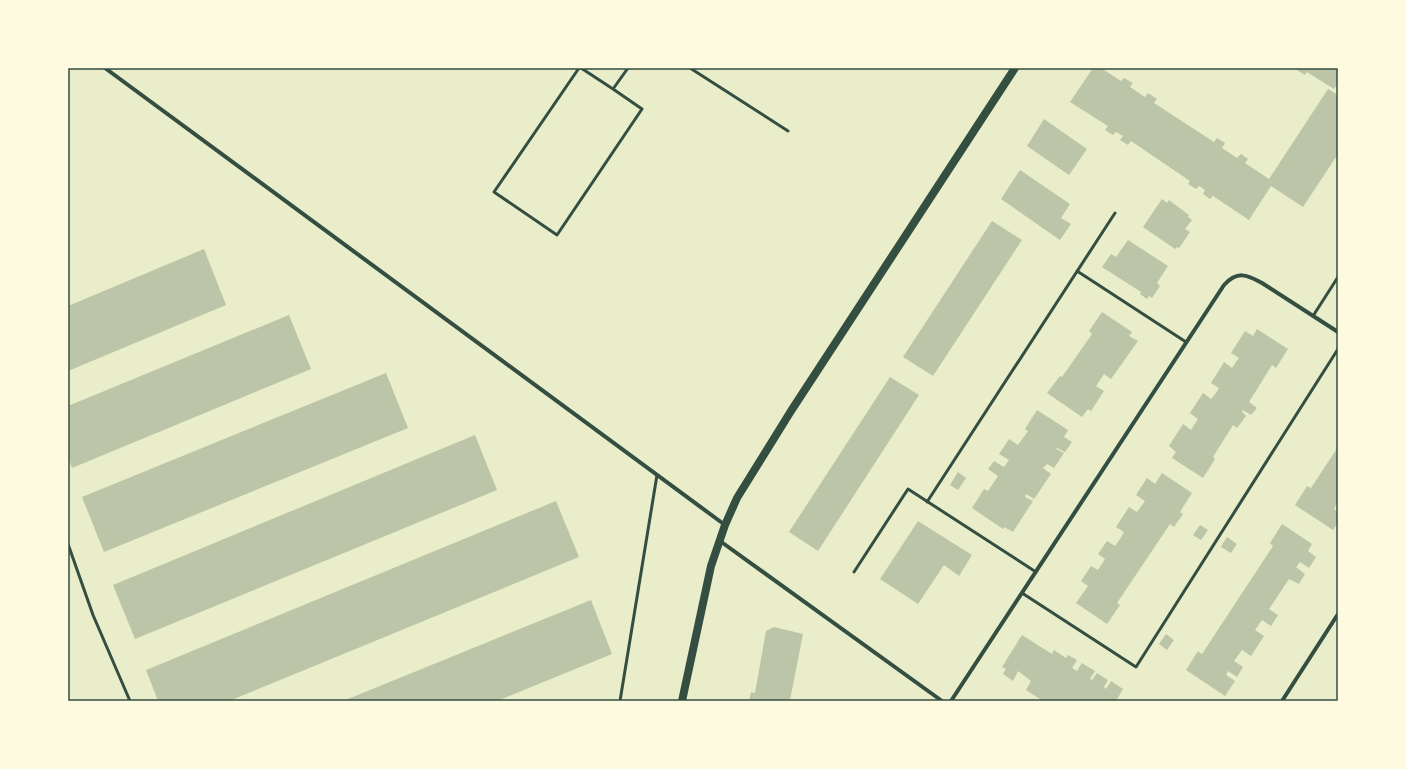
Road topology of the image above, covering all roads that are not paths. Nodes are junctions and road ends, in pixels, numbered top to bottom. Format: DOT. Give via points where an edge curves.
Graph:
graph roads {
  1 [pos="105,68"];
  2 [pos="580,68"];
  3 [pos="628,68"];
  4 [pos="690,68"];
  5 [pos="1015,68"];
  6 [pos="613,88"];
  7 [pos="788,131"];
  8 [pos="1115,213"];
  9 [pos="1077,272"];
  10 [pos="1338,276"];
  11 [pos="1313,316"];
  12 [pos="1338,332"];
  13 [pos="1186,342"];
  14 [pos="1338,349"];
  15 [pos="657,476"];
  16 [pos="927,502"];
  17 [pos="725,525"];
  18 [pos="720,541"];
  19 [pos="68,544"];
  20 [pos="854,572"];
  21 [pos="1036,572"];
  22 [pos="1022,593"];
  23 [pos="1338,614"];
  24 [pos="130,701"];
  25 [pos="620,701"];
  26 [pos="682,701"];
  27 [pos="942,701"];
  28 [pos="951,701"];
  29 [pos="1282,701"];
  1 -- 15 [label="street"];
  2 -- 6 [label="lane"];
  2 -- 6 [label="lane" via="494,192 557,235 642,109"];
  3 -- 6 [label="lane"];
  4 -- 7 [label="lane"];
  5 -- 17 [label="main road" via="758,462"];
  8 -- 9 [label="lane"];
  9 -- 13 [label="lane"];
  9 -- 16 [label="lane"];
  10 -- 11 [label="lane"];
  11 -- 12 [label="street"];
  11 -- 13 [label="street" via="1250,276 1238,275 1224,285"];
  13 -- 21 [label="street"];
  14 -- 22 [label="lane" via="1136,667"];
  15 -- 17 [label="street"];
  15 -- 25 [label="lane"];
  16 -- 20 [label="lane" via="908,489"];
  16 -- 21 [label="lane"];
  17 -- 18 [label="main road"];
  18 -- 26 [label="main road" via="711,566"];
  18 -- 27 [label="street"];
  19 -- 24 [label="lane" via="93,615"];
  21 -- 22 [label="street"];
  22 -- 28 [label="street"];
  23 -- 29 [label="street"];
}
